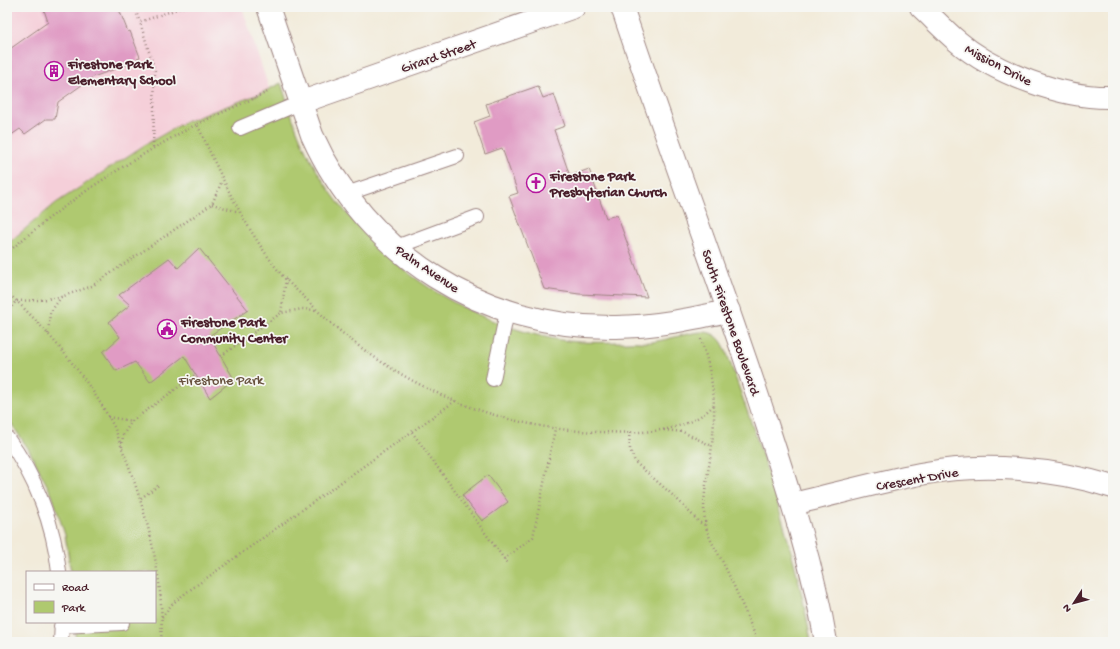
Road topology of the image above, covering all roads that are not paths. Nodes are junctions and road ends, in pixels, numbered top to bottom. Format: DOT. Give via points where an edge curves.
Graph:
graph roads {
  1 [pos="268,7"];
  2 [pos="574,7"];
  3 [pos="622,7"];
  4 [pos="921,7"];
  5 [pos="1113,97"];
  6 [pos="302,102"];
  7 [pos="240,128"];
  8 [pos="457,156"];
  9 [pos="346,194"];
  10 [pos="477,217"];
  11 [pos="396,247"];
  12 [pos="729,311"];
  13 [pos="507,312"];
  14 [pos="493,379"];
  15 [pos="7,438"];
  16 [pos="1113,487"];
  17 [pos="793,504"];
  18 [pos="59,571"];
  19 [pos="122,623"];
  20 [pos="62,624"];
  21 [pos="61,642"];
  22 [pos="826,642"];
  1 -- 6 [label="street, Palm Avenue"];
  2 -- 6 [label="street, Girard Street"];
  3 -- 12 [label="street, South Firestone Boulevard"];
  4 -- 5 [label="street, Mission Drive" via="958,42 988,61 1027,80 1065,92 1100,98"];
  6 -- 7 [label="lane"];
  6 -- 9 [label="street, Palm Avenue" via="321,154"];
  8 -- 9 [label="lane"];
  9 -- 11 [label="street, Palm Avenue" via="377,232"];
  10 -- 11 [label="lane"];
  11 -- 13 [label="street, Palm Avenue" via="438,278 473,298"];
  12 -- 13 [label="street, Palm Avenue" via="655,325 615,327 569,325"];
  12 -- 17 [label="street, South Firestone Boulevard"];
  13 -- 14 [label="lane"];
  15 -- 18 [label="lane" via="38,494"];
  16 -- 17 [label="street, Crescent Drive" via="1054,474 984,468 956,469 921,474"];
  17 -- 22 [label="street, South Firestone Boulevard" via="816,591"];
  19 -- 20 [label="lane"];
  20 -- 21 [label="lane"];
}
